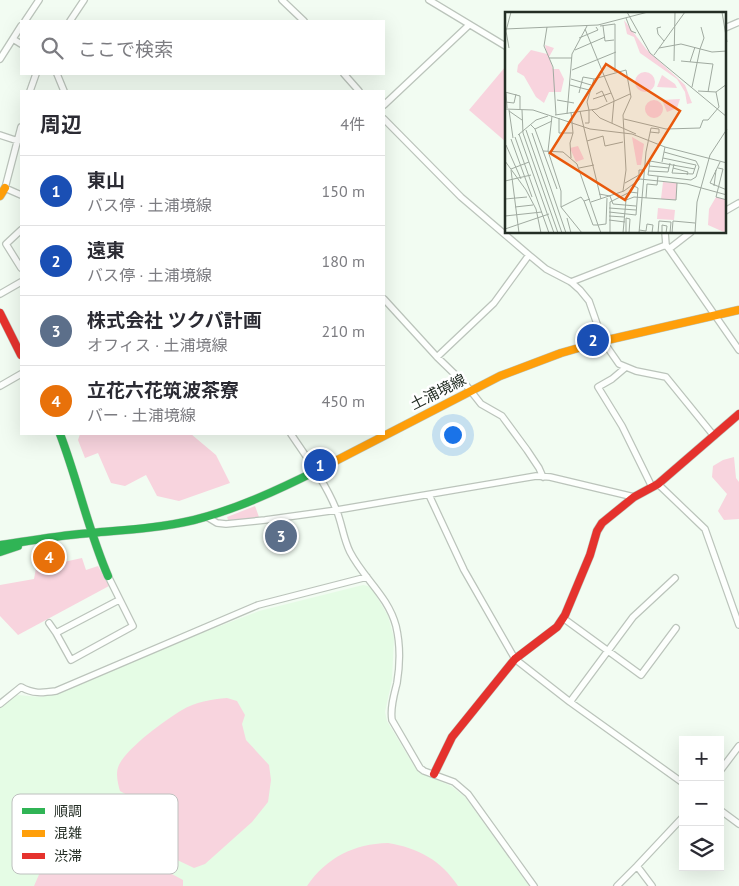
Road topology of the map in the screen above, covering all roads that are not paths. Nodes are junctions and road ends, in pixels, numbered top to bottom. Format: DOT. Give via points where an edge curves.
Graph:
graph roads {
  1 [pos="39,0"];
  2 [pos="84,0"];
  3 [pos="282,0"];
  4 [pos="429,0"];
  5 [pos="26,20"];
  6 [pos="71,20"];
  7 [pos="303,20"];
  8 [pos="739,22"];
  9 [pos="469,25"];
  10 [pos="20,28"];
  11 [pos="726,28"];
  12 [pos="13,39"];
  13 [pos="20,43"];
  14 [pos="505,46"];
  15 [pos="0,59"];
  16 [pos="36,75"];
  17 [pos="57,75"];
  18 [pos="345,75"];
  19 [pos="30,90"];
  20 [pos="64,90"];
  21 [pos="358,90"];
  22 [pos="385,104"];
  23 [pos="385,120"];
  24 [pos="20,132"];
  25 [pos="0,135"];
  26 [pos="18,141"];
  27 [pos="5,188"];
  28 [pos="20,195"];
  29 [pos="0,196"];
  30 [pos="739,203"];
  31 [pos="726,210"];
  32 [pos="20,231"];
  33 [pos="665,234"];
  34 [pos="688,234"];
  35 [pos="668,247"];
  36 [pos="529,255"];
  37 [pos="20,266"];
  38 [pos="571,282"];
  39 [pos="20,283"];
  40 [pos="0,294"];
  41 [pos="385,300"];
  42 [pos="739,310"];
  43 [pos="0,313"];
  44 [pos="715,315"];
  45 [pos="603,341"];
  46 [pos="739,350"];
  47 [pos="20,353"];
  48 [pos="437,357"];
  49 [pos="625,368"];
  50 [pos="20,375"];
  51 [pos="0,386"];
  52 [pos="470,390"];
  53 [pos="739,414"];
  54 [pos="60,435"];
  55 [pos="292,435"];
  56 [pos="384,435"];
  57 [pos="385,435"];
  58 [pos="714,436"];
  59 [pos="316,471"];
  60 [pos="543,476"];
  61 [pos="655,485"];
  62 [pos="429,495"];
  63 [pos="634,497"];
  64 [pos="337,510"];
  65 [pos="207,517"];
  66 [pos="90,533"];
  67 [pos="34,539"];
  68 [pos="0,545"];
  69 [pos="0,552"];
  70 [pos="108,576"];
  71 [pos="367,577"];
  72 [pos="675,578"];
  73 [pos="119,600"];
  74 [pos="563,618"];
  75 [pos="49,623"];
  76 [pos="739,625"];
  77 [pos="676,628"];
  78 [pos="56,633"];
  79 [pos="608,651"];
  80 [pos="515,659"];
  81 [pos="570,702"];
  82 [pos="0,704"];
  83 [pos="739,746"];
  84 [pos="724,766"];
  85 [pos="434,774"];
  86 [pos="680,781"];
  87 [pos="724,813"];
  88 [pos="679,821"];
  89 [pos="739,824"];
  90 [pos="637,866"];
  91 [pos="534,886"];
  92 [pos="617,886"];
  93 [pos="652,886"];
  1 -- 5 [label="street"];
  2 -- 6 [label="street"];
  3 -- 7 [label="street"];
  4 -- 9 [label="street"];
  8 -- 11 [label="street"];
  9 -- 14 [label="street"];
  9 -- 22 [label="street"];
  10 -- 12 [label="street"];
  12 -- 13 [label="street"];
  12 -- 15 [label="street"];
  16 -- 19 [label="street"];
  17 -- 20 [label="street"];
  18 -- 21 [label="street"];
  23 -- 36 [label="street" via="461,197"];
  24 -- 26 [label="street"];
  25 -- 26 [label="street"];
  26 -- 27 [label="street"];
  27 -- 28 [label="street"];
  27 -- 29 [label="main road"];
  30 -- 31 [label="street"];
  32 -- 37 [label="street" via="6,244"];
  33 -- 35 [label="street"];
  34 -- 35 [label="street"];
  35 -- 38 [label="street"];
  35 -- 44 [label="street"];
  36 -- 38 [label="street" via="546,269"];
  36 -- 48 [label="street" via="494,303"];
  38 -- 45 [label="street" via="589,301"];
  39 -- 40 [label="street"];
  41 -- 48 [label="street"];
  42 -- 44 [label="main road, 土浦境線"];
  43 -- 47 [label="main road"];
  44 -- 45 [label="main road, 土浦境線"];
  44 -- 46 [label="street"];
  45 -- 49 [label="street"];
  45 -- 52 [label="main road, 土浦境線" via="530,364"];
  48 -- 52 [label="street"];
  49 -- 58 [label="street" via="666,377"];
  49 -- 61 [label="street" via="598,387"];
  50 -- 51 [label="street"];
  52 -- 57 [label="main road, 土浦境線"];
  52 -- 60 [label="street" via="481,404 502,416"];
  53 -- 58 [label="main road"];
  54 -- 66 [label="main road"];
  55 -- 59 [label="street"];
  56 -- 59 [label="main road, 土浦境線"];
  58 -- 61 [label="main road"];
  59 -- 64 [label="street"];
  59 -- 65 [label="main road, 土浦境線" via="257,499"];
  60 -- 62 [label="street"];
  60 -- 63 [label="street"];
  61 -- 63 [label="main road"];
  61 -- 76 [label="street" via="705,528"];
  62 -- 64 [label="street"];
  62 -- 80 [label="street" via="464,570"];
  63 -- 74 [label="main road" via="602,523 597,531"];
  64 -- 65 [label="street" via="226,524"];
  64 -- 71 [label="street" via="350,553"];
  65 -- 66 [label="main road, 土浦境線" via="130,531"];
  66 -- 67 [label="main road"];
  66 -- 70 [label="main road"];
  67 -- 68 [label="main road"];
  67 -- 69 [label="main road"];
  70 -- 73 [label="street"];
  71 -- 82 [label="street" via="258,606 56,691 29,692 21,687"];
  71 -- 85 [label="street" via="386,601 396,626 399,646 397,680 390,712 392,720 416,763 424,771"];
  72 -- 79 [label="street" via="633,617"];
  73 -- 78 [label="street"];
  73 -- 78 [label="street" via="133,626 71,660"];
  74 -- 79 [label="street"];
  74 -- 80 [label="main road"];
  75 -- 78 [label="street"];
  77 -- 79 [label="street" via="641,674"];
  79 -- 81 [label="street"];
  80 -- 81 [label="street"];
  80 -- 85 [label="main road" via="452,737"];
  81 -- 86 [label="street"];
  83 -- 84 [label="street"];
  85 -- 91 [label="street" via="454,782 468,794"];
  87 -- 89 [label="street"];
  88 -- 90 [label="street"];
  90 -- 92 [label="street"];
  90 -- 93 [label="street"];
}
